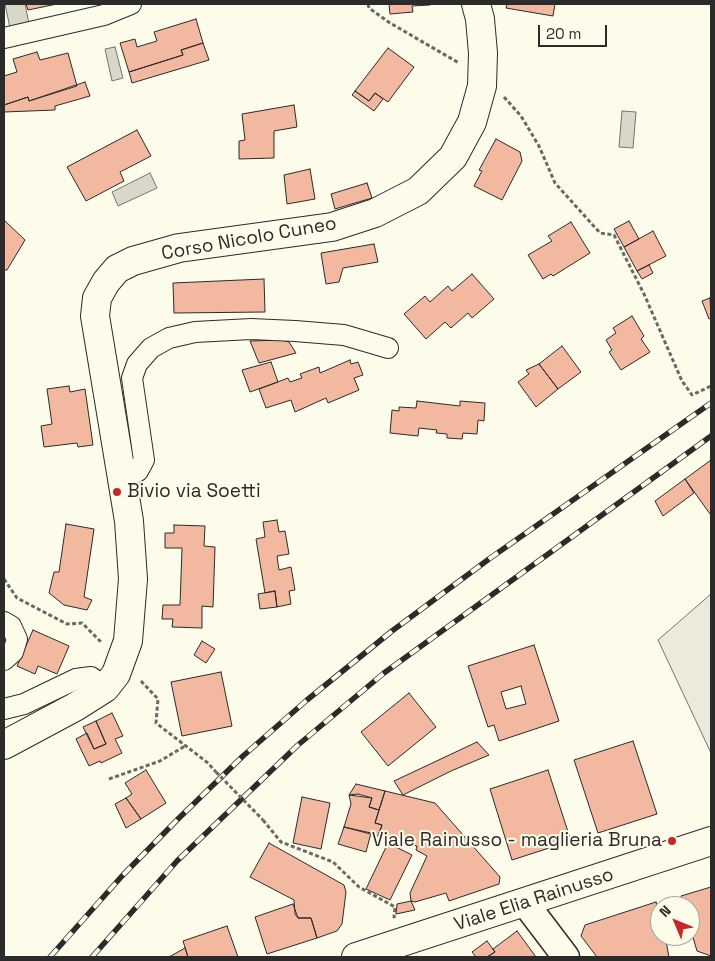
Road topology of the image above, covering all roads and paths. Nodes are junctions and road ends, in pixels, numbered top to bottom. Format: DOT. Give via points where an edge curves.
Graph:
graph roads {
  1 [pos="131,4"];
  2 [pos="368,4"];
  3 [pos="476,4"];
  4 [pos="4,38"];
  5 [pos="482,80"];
  6 [pos="388,348"];
  7 [pos="711,386"];
  8 [pos="123,480"];
  9 [pos="4,622"];
  10 [pos="4,660"];
  11 [pos="105,688"];
  12 [pos="4,709"];
  13 [pos="4,745"];
  14 [pos="185,746"];
  15 [pos="216,772"];
  16 [pos="109,779"];
  17 [pos="711,841"];
  18 [pos="525,903"];
  19 [pos="403,915"];
  20 [pos="356,957"];
  21 [pos="566,957"];
  1 -- 4 [label="street" via="104,15"];
  2 -- 5 [label="path" via="390,23"];
  3 -- 5 [label="main road, Corso Nicolo Cuneo" via="480,19"];
  5 -- 7 [label="path" via="500,92 521,116 555,183 600,234 614,235 682,381 692,395"];
  5 -- 8 [label="main road, Corso Nicolo Cuneo" via="472,122 453,157 418,191 375,213 332,227 179,248 117,269 97,298 95,316"];
  6 -- 8 [label="street" via="344,335 295,331 195,332 169,338 152,348 137,364 132,378 144,460 138,471"];
  8 -- 11 [label="main road, Corso Nicolo Cuneo" via="133,579 128,641 116,674"];
  9 -- 10 [label="street" via="11,626 17,639 13,652"];
  11 -- 12 [label="street" via="90,677 76,679 24,704"];
  11 -- 13 [label="main road, Corso Nicolo Cuneo"];
  14 -- 16 [label="path" via="160,761"];
  15 -- 19 [label="path, bridge" via="281,842 334,862 359,888 395,907 394,917"];
  17 -- 18 [label="main road, Viale Elia Rainusso"];
  18 -- 20 [label="main road, Viale Elia Rainusso"];
  18 -- 21 [label="street"];
}
